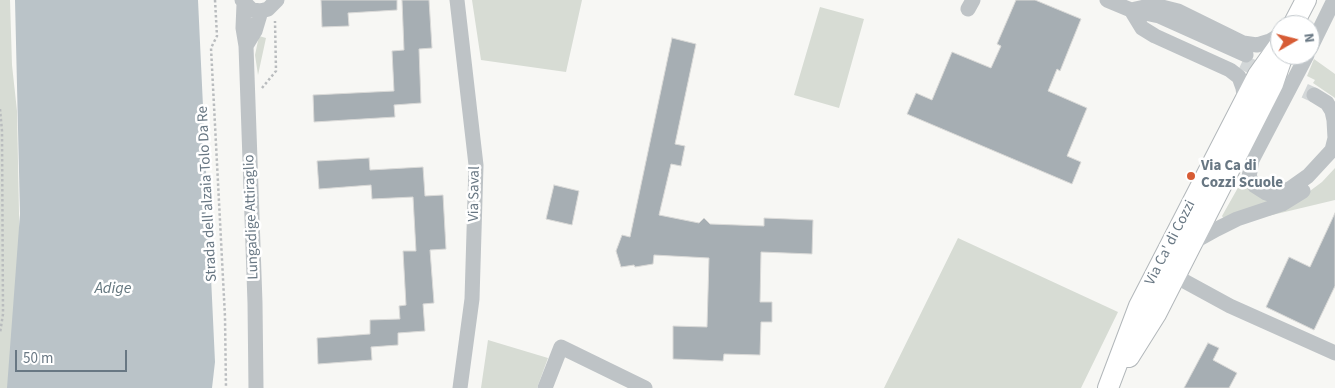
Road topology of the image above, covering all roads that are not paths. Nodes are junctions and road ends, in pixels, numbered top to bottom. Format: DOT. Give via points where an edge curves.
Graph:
graph roads {
  1 [pos="277,0"];
  2 [pos="457,0"];
  3 [pos="1108,0"];
  4 [pos="1306,0"];
  5 [pos="1334,0"];
  6 [pos="243,2"];
  7 [pos="1131,10"];
  8 [pos="261,11"];
  9 [pos="1298,15"];
  10 [pos="1320,29"];
  11 [pos="1270,41"];
  12 [pos="246,46"];
  13 [pos="1244,58"];
  14 [pos="1270,58"];
  15 [pos="1279,65"];
  16 [pos="1295,65"];
  17 [pos="1301,65"];
  18 [pos="1273,84"];
  19 [pos="1245,103"];
  20 [pos="1335,104"];
  21 [pos="1275,117"];
  22 [pos="1335,157"];
  23 [pos="1189,248"];
  24 [pos="1175,276"];
  25 [pos="1335,354"];
  26 [pos="256,388"];
  27 [pos="460,388"];
  28 [pos="545,388"];
  29 [pos="645,388"];
  30 [pos="1109,388"];
  1 -- 8 [label="street"];
  2 -- 27 [label="street, Via Saval" via="476,165 472,300"];
  3 -- 7 [label="street"];
  4 -- 9 [label="main road"];
  5 -- 10 [label="street"];
  6 -- 8 [label="street, Lungadige Attiraglio" via="252,10"];
  6 -- 12 [label="street, Lungadige Attiraglio"];
  7 -- 11 [label="street" via="1154,5 1178,11 1244,43 1257,45"];
  7 -- 13 [label="street" via="1159,16"];
  7 -- 19 [label="street" via="1142,28 1239,77"];
  8 -- 12 [label="street, Lungadige Attiraglio" via="255,32"];
  12 -- 26 [label="street, Lungadige Attiraglio"];
  14 -- 19 [label="main road, Via Ca' di Cozzi"];
  15 -- 18 [label="main road, Via Ca' di Cozzi"];
  16 -- 18 [label="street, Via Ca' di Cozzi"];
  17 -- 21 [label="street, Via Ca' di Cozzi"];
  18 -- 21 [label="street, Via Ca' di Cozzi"];
  18 -- 23 [label="main road, Via Ca' di Cozzi"];
  19 -- 30 [label="main road, Via Ca' di Cozzi" via="1139,306"];
  20 -- 21 [label="street, Via Ca' di Cozzi" via="1332,98 1314,91 1332,111 1335,138 1332,150 1308,176 1291,188 1272,195 1255,186 1249,178 1252,160"];
  22 -- 23 [label="street, Via Ca' di Cozzi" via="1302,192 1282,204 1237,219"];
  23 -- 24 [label="main road, Via Ca' di Cozzi"];
  24 -- 25 [label="street, Via Ca' di Cozzi" via="1230,306"];
  24 -- 30 [label="main road, Via Ca' di Cozzi" via="1156,314"];
  28 -- 29 [label="street" via="561,347"];
}
